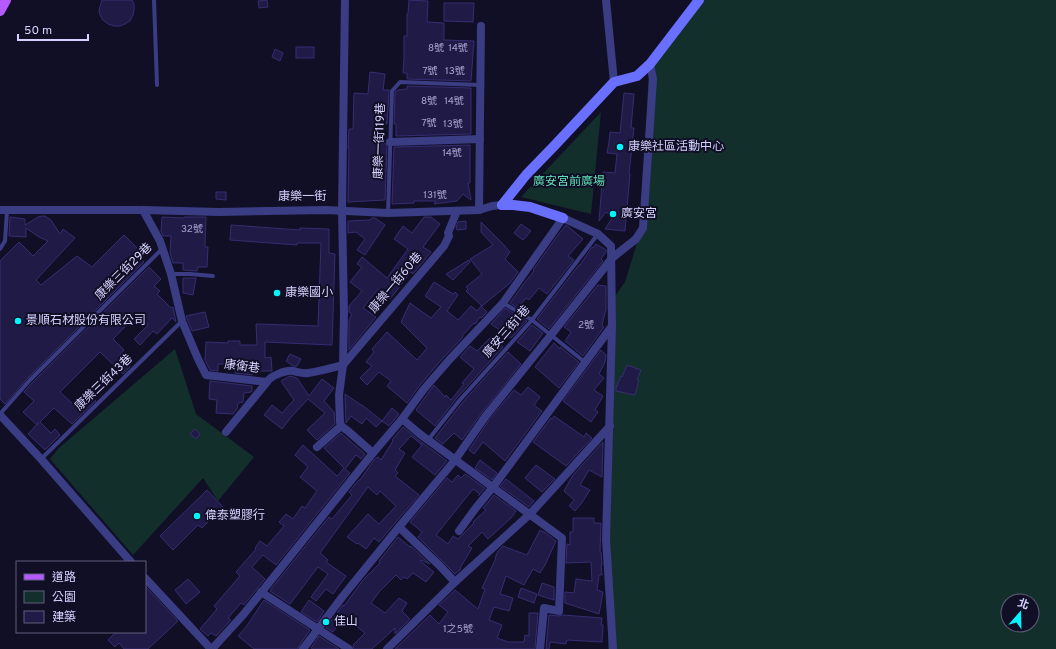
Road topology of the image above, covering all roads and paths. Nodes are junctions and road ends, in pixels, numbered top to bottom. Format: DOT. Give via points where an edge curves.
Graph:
graph roads {
  1 [pos="6,0"];
  2 [pos="154,0"];
  3 [pos="344,0"];
  4 [pos="606,0"];
  5 [pos="699,0"];
  6 [pos="0,11"];
  7 [pos="481,26"];
  8 [pos="650,64"];
  9 [pos="614,82"];
  10 [pos="157,85"];
  11 [pos="480,85"];
  12 [pos="480,139"];
  13 [pos="390,142"];
  14 [pos="502,205"];
  15 [pos="3,210"];
  16 [pos="143,210"];
  17 [pos="479,210"];
  18 [pos="342,211"];
  19 [pos="457,211"];
  20 [pos="388,212"];
  21 [pos="563,218"];
  22 [pos="598,234"];
  23 [pos="162,248"];
  24 [pos="0,249"];
  25 [pos="612,258"];
  26 [pos="171,274"];
  27 [pos="213,276"];
  28 [pos="504,303"];
  29 [pos="532,320"];
  30 [pos="182,322"];
  31 [pos="612,326"];
  32 [pos="552,335"];
  33 [pos="586,363"];
  34 [pos="342,365"];
  35 [pos="267,382"];
  36 [pos="0,414"];
  37 [pos="402,419"];
  38 [pos="341,426"];
  39 [pos="610,426"];
  40 [pos="226,432"];
  41 [pos="428,440"];
  42 [pos="317,447"];
  43 [pos="373,453"];
  44 [pos="41,459"];
  45 [pos="455,460"];
  46 [pos="494,487"];
  47 [pos="530,514"];
  48 [pos="399,527"];
  49 [pos="459,531"];
  50 [pos="130,561"];
  51 [pos="146,579"];
  52 [pos="454,582"];
  53 [pos="262,592"];
  54 [pos="319,629"];
  55 [pos="211,649"];
  56 [pos="303,649"];
  57 [pos="349,649"];
  58 [pos="387,649"];
  59 [pos="540,649"];
  60 [pos="613,649"];
  1 -- 6 [label="main road"];
  2 -- 10 [label="lane"];
  3 -- 18 [label="street"];
  4 -- 9 [label="street"];
  5 -- 8 [label="street"];
  7 -- 11 [label="street"];
  8 -- 9 [label="street" via="637,76"];
  8 -- 25 [label="street" via="653,79 643,228 636,239"];
  9 -- 14 [label="street" via="526,175"];
  11 -- 12 [label="street"];
  11 -- 13 [label="lane, 康樂一街119巷" via="400,82 392,91"];
  12 -- 13 [label="street"];
  12 -- 17 [label="street"];
  13 -- 20 [label="lane, 康樂一街119巷"];
  14 -- 17 [label="street, 康樂一街"];
  14 -- 21 [label="street, 康樂一街" via="530,207"];
  15 -- 16 [label="street, 康樂一街"];
  15 -- 24 [label="lane" via="4,241"];
  16 -- 18 [label="street, 康樂一街"];
  16 -- 23 [label="street"];
  17 -- 19 [label="street, 康樂一街"];
  18 -- 20 [label="street, 康樂一街"];
  18 -- 34 [label="street"];
  19 -- 20 [label="street, 康樂一街"];
  19 -- 34 [label="street, 康樂一街60巷" via="444,246"];
  21 -- 22 [label="street, 康樂一街"];
  21 -- 28 [label="street"];
  22 -- 25 [label="street, 康樂一街" via="612,246"];
  22 -- 29 [label="lane, 廣安三街1巷"];
  23 -- 26 [label="street"];
  23 -- 36 [label="lane, 康樂三街29巷" via="30,380"];
  25 -- 31 [label="street, 康樂一街"];
  25 -- 32 [label="street"];
  26 -- 27 [label="lane"];
  26 -- 30 [label="street"];
  28 -- 29 [label="lane"];
  28 -- 37 [label="street" via="450,359"];
  29 -- 32 [label="lane"];
  29 -- 41 [label="lane, 廣安三街1巷" via="459,400"];
  30 -- 35 [label="street, 康衛巷" via="206,374"];
  30 -- 44 [label="lane, 康樂三街43巷"];
  31 -- 33 [label="street"];
  31 -- 39 [label="street, 康樂一街"];
  32 -- 33 [label="lane"];
  32 -- 45 [label="street" via="485,417"];
  33 -- 46 [label="street"];
  34 -- 35 [label="street, 康衛巷" via="304,374 288,371 269,378"];
  34 -- 38 [label="street" via="339,395"];
  35 -- 40 [label="street"];
  36 -- 44 [label="street"];
  37 -- 41 [label="street"];
  37 -- 43 [label="street"];
  38 -- 42 [label="street"];
  38 -- 43 [label="street"];
  39 -- 47 [label="street"];
  39 -- 60 [label="street, 康樂一街" via="606,538"];
  41 -- 45 [label="street"];
  43 -- 53 [label="street"];
  44 -- 50 [label="street"];
  45 -- 46 [label="street"];
  45 -- 48 [label="street"];
  46 -- 47 [label="street"];
  46 -- 49 [label="street"];
  47 -- 52 [label="street"];
  47 -- 59 [label="street" via="562,538 559,611 544,608"];
  48 -- 52 [label="street"];
  48 -- 54 [label="street"];
  51 -- 55 [label="street"];
  52 -- 58 [label="street"];
  53 -- 54 [label="street"];
  53 -- 55 [label="street"];
  54 -- 56 [label="street"];
  54 -- 57 [label="street"];
}
